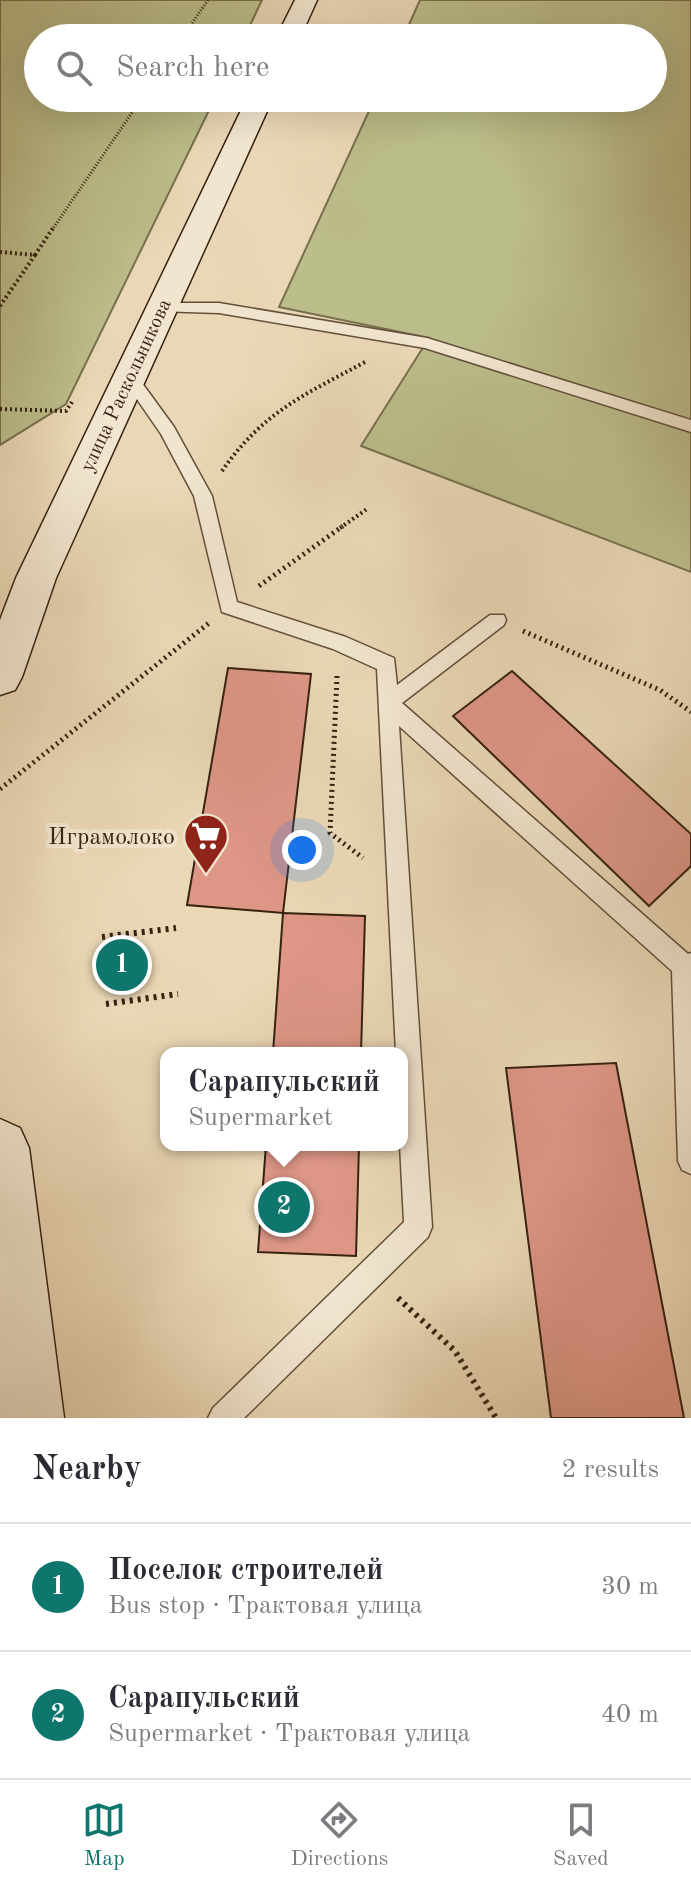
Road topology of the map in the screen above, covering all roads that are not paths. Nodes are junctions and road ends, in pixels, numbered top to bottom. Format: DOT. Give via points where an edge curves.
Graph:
graph roads {
  1 [pos="306,0"];
  2 [pos="295,24"];
  3 [pos="253,112"];
  4 [pos="161,308"];
  5 [pos="125,384"];
  6 [pos="691,426"];
  7 [pos="497,620"];
  8 [pos="0,677"];
  9 [pos="388,703"];
  10 [pos="687,965"];
  11 [pos="408,1047"];
  12 [pos="408,1048"];
  13 [pos="0,1148"];
  14 [pos="691,1161"];
  15 [pos="31,1418"];
  16 [pos="223,1418"];
  1 -- 2 [label="main road"];
  3 -- 4 [label="main road, улица Раскольникова"];
  4 -- 5 [label="main road, улица Раскольникова"];
  4 -- 6 [label="lane" via="219,308 427,343"];
  5 -- 8 [label="main road, улица Раскольникова" via="36,578"];
  5 -- 9 [label="lane" via="168,431 203,496 229,607 387,664"];
  7 -- 9 [label="lane"];
  9 -- 10 [label="lane"];
  9 -- 11 [label="lane"];
  10 -- 14 [label="lane"];
  12 -- 16 [label="lane" via="418,1227"];
  13 -- 15 [label="main road"];
}
